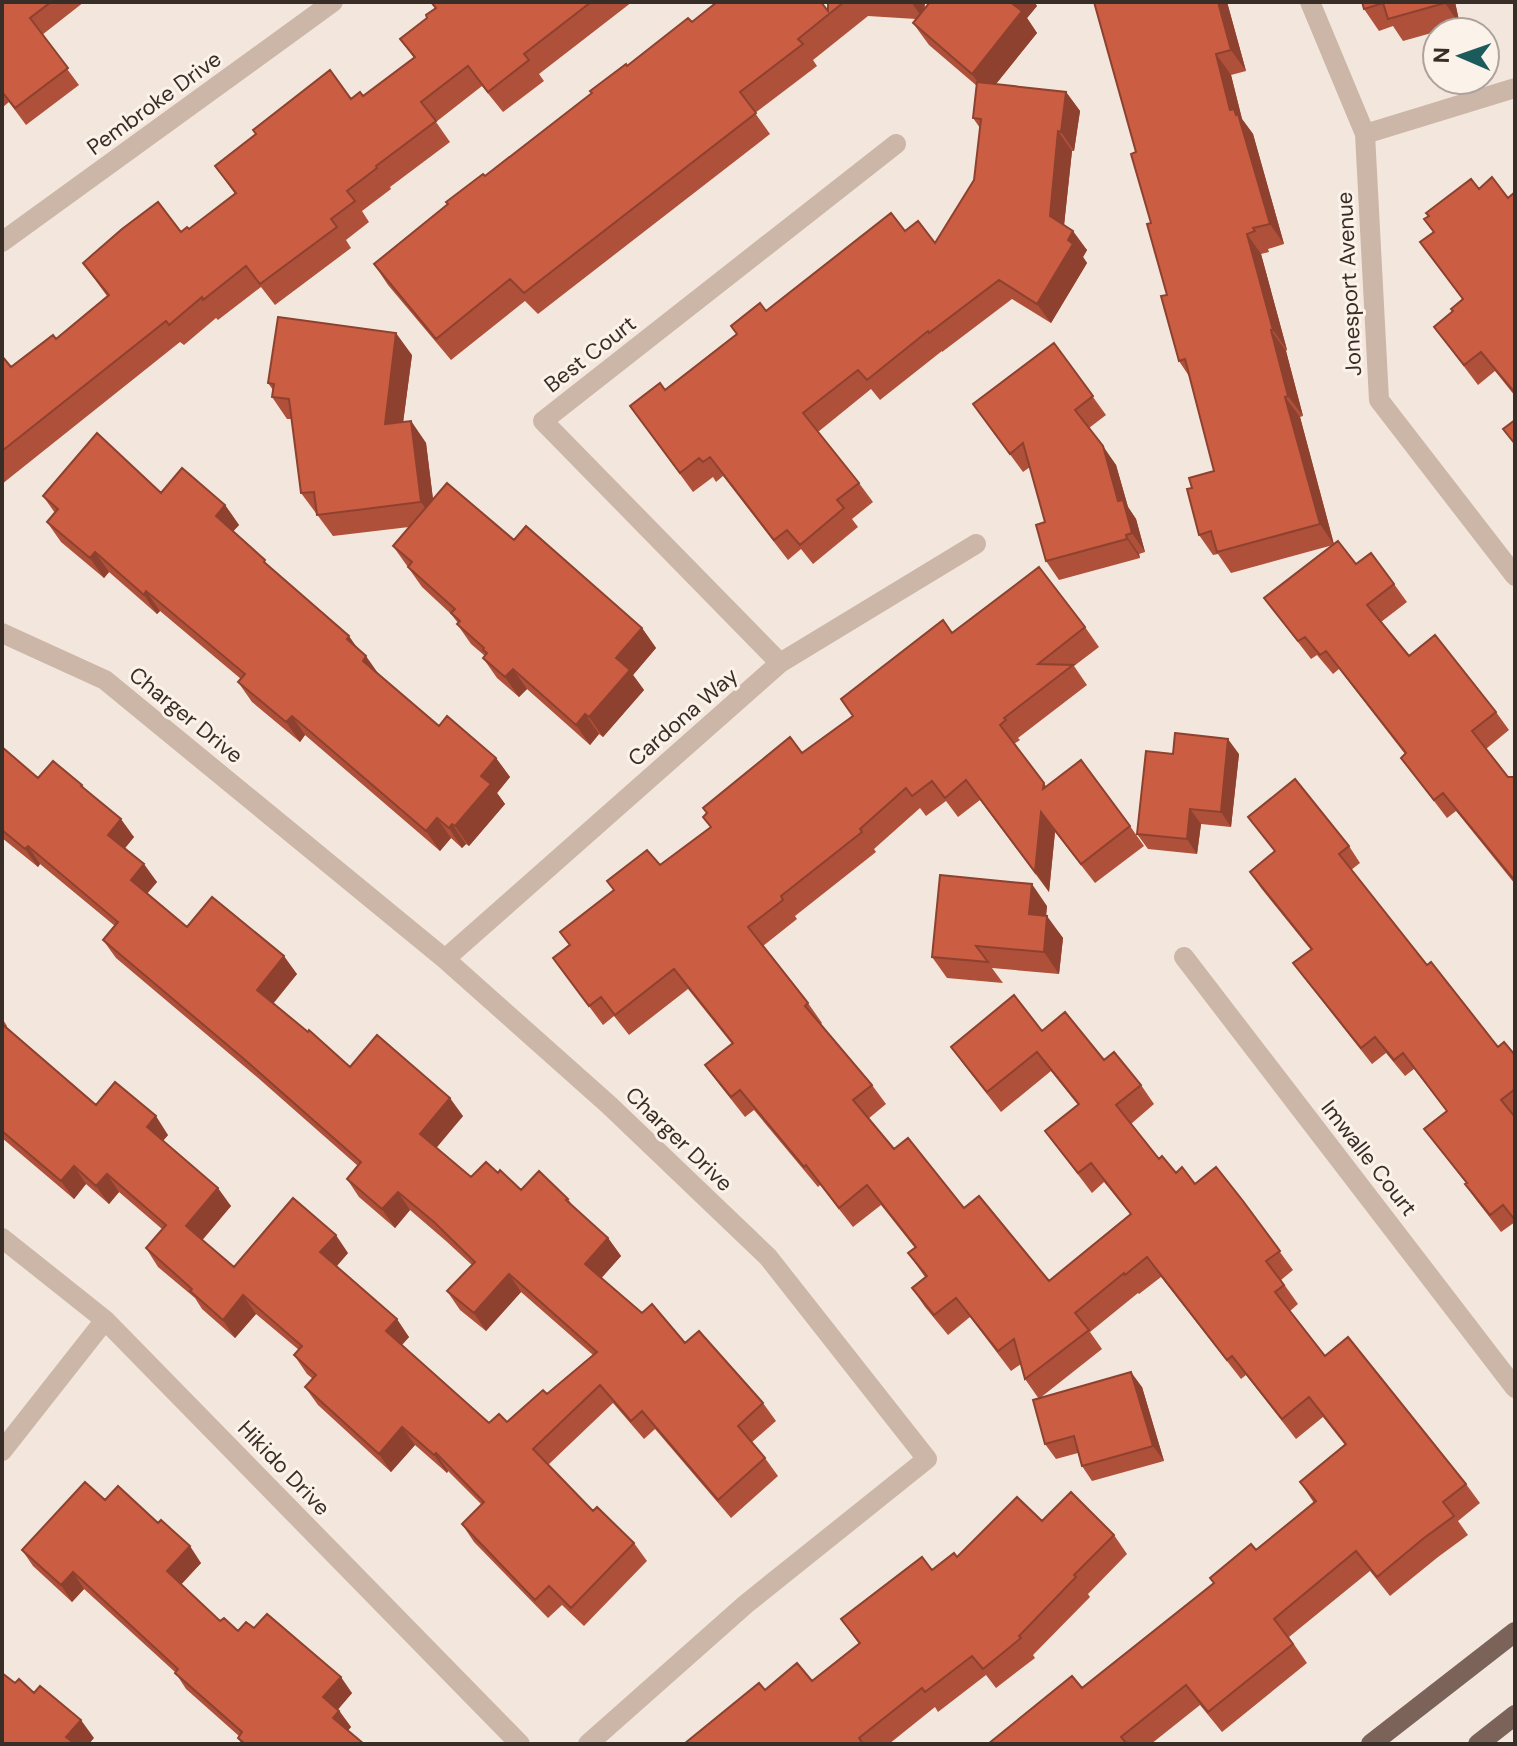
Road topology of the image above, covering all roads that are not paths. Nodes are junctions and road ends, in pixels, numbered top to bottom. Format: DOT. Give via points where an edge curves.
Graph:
graph roads {
  1 [pos="333,2"];
  2 [pos="1310,2"];
  3 [pos="1515,88"];
  4 [pos="1365,134"];
  5 [pos="896,144"];
  6 [pos="2,242"];
  7 [pos="976,544"];
  8 [pos="1515,576"];
  9 [pos="2,633"];
  10 [pos="780,663"];
  11 [pos="1184,957"];
  12 [pos="445,959"];
  13 [pos="2,1238"];
  14 [pos="105,1320"];
  15 [pos="1515,1388"];
  16 [pos="2,1451"];
  17 [pos="1515,1632"];
  18 [pos="1515,1715"];
  19 [pos="520,1744"];
  20 [pos="588,1744"];
  21 [pos="1371,1744"];
  22 [pos="1478,1744"];
  1 -- 6 [label="street, Pembroke Drive"];
  2 -- 4 [label="street, Jonesport Avenue"];
  3 -- 4 [label="street"];
  4 -- 8 [label="street, Jonesport Avenue" via="1379,400"];
  5 -- 10 [label="street, Best Court" via="543,421"];
  7 -- 10 [label="street, Cardona Way"];
  9 -- 12 [label="street, Charger Drive" via="105,680"];
  10 -- 12 [label="street, Cardona Way"];
  11 -- 15 [label="street, Imwalle Court"];
  12 -- 20 [label="street, Charger Drive" via="768,1257 927,1459 746,1604"];
  13 -- 14 [label="street, Hikido Drive"];
  14 -- 16 [label="street"];
  14 -- 19 [label="street, Hikido Drive"];
  17 -- 21 [label="main road"];
  18 -- 22 [label="main road"];
}
